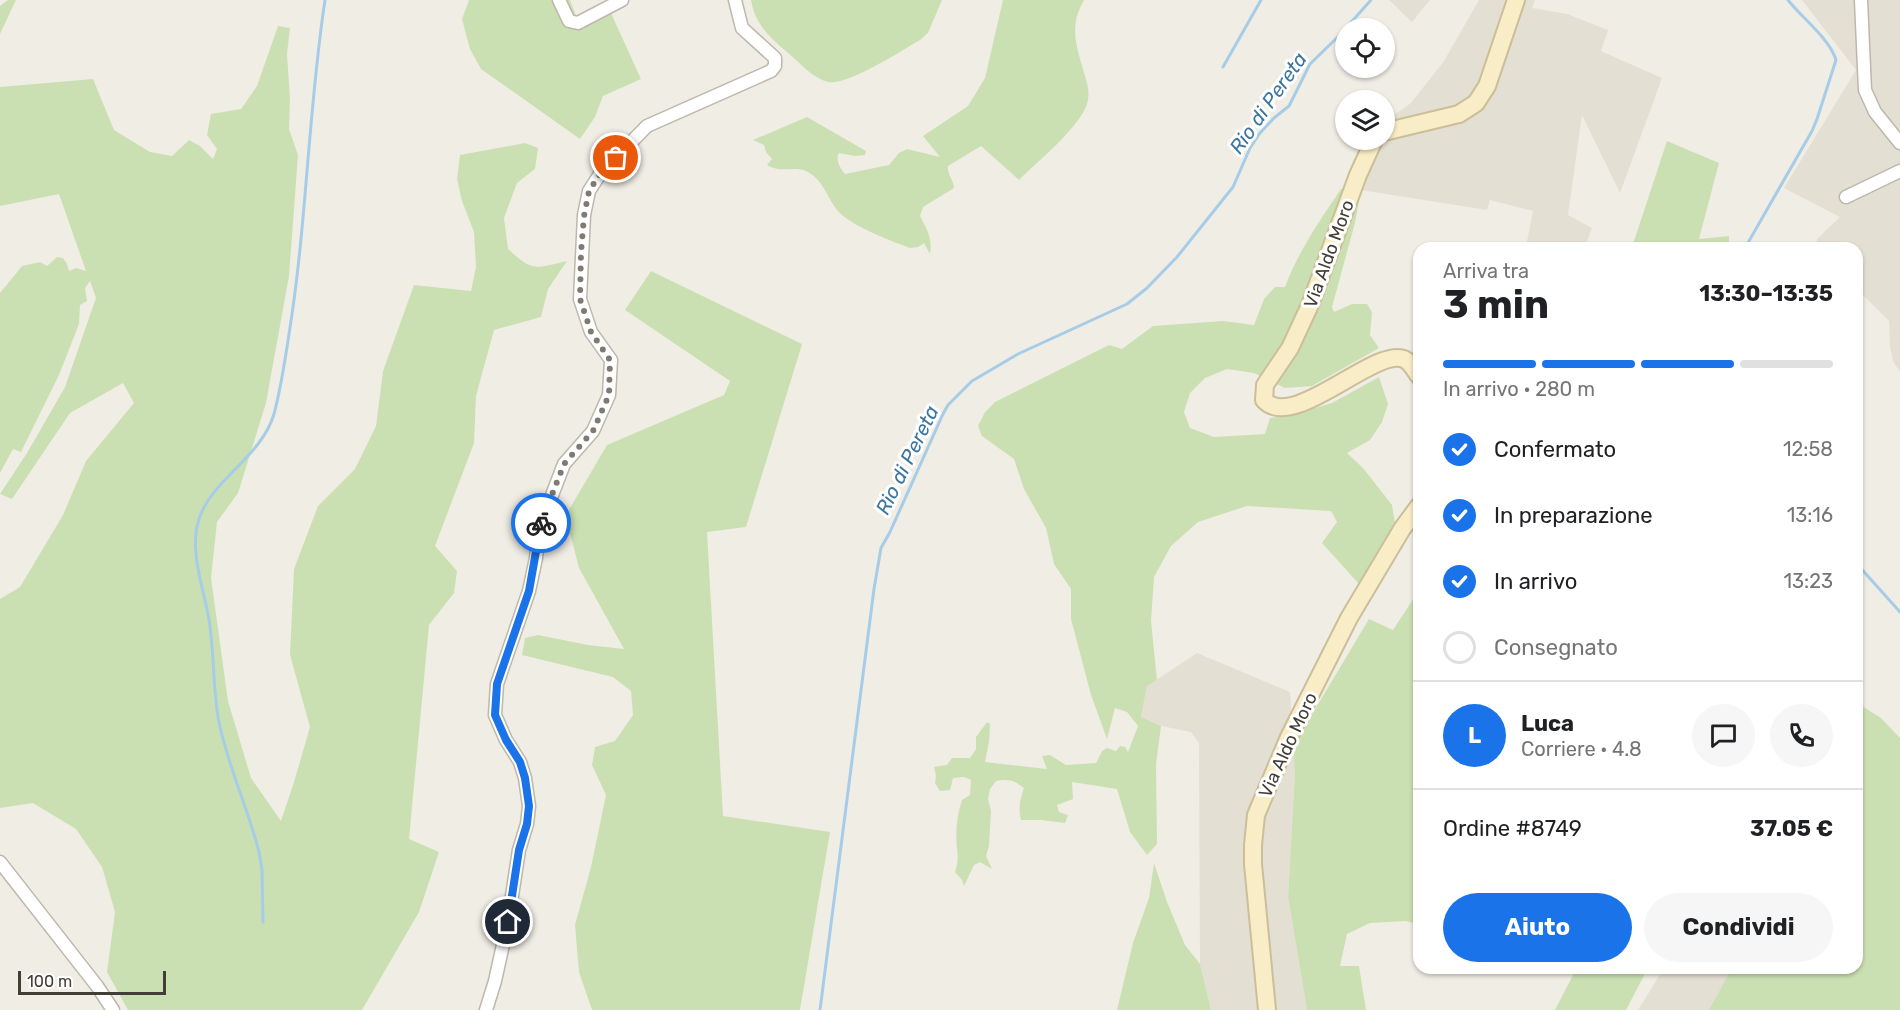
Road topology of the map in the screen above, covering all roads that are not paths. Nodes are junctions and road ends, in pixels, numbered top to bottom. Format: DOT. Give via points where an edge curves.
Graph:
graph roads {
  1 [pos="559,0"];
  2 [pos="622,0"];
  3 [pos="735,0"];
  4 [pos="1516,0"];
  5 [pos="1861,0"];
  6 [pos="1395,129"];
  7 [pos="1900,143"];
  8 [pos="1369,150"];
  9 [pos="1900,171"];
  10 [pos="1846,197"];
  11 [pos="1413,368"];
  12 [pos="1413,514"];
  13 [pos="0,862"];
  14 [pos="113,1010"];
  15 [pos="486,1010"];
  16 [pos="1267,1010"];
  1 -- 2 [label="street" via="569,21 578,23"];
  3 -- 15 [label="street" via="742,28 775,58 775,66 647,126 600,174 589,191 580,299 591,332 610,360 609,395 593,431 564,464 555,486 539,529 521,618 497,684 495,715 520,762 529,806 508,922"];
  4 -- 6 [label="main road" via="1487,86 1476,104 1459,114"];
  5 -- 7 [label="street" via="1865,90 1875,112"];
  8 -- 11 [label="main road, Via Aldo Moro" via="1310,305 1290,348 1265,385 1264,400 1272,407 1310,400 1376,364 1396,358"];
  9 -- 10 [label="street"];
  12 -- 16 [label="main road, Via Aldo Moro" via="1349,618 1289,737 1256,815 1253,864"];
  13 -- 14 [label="street"];
}
